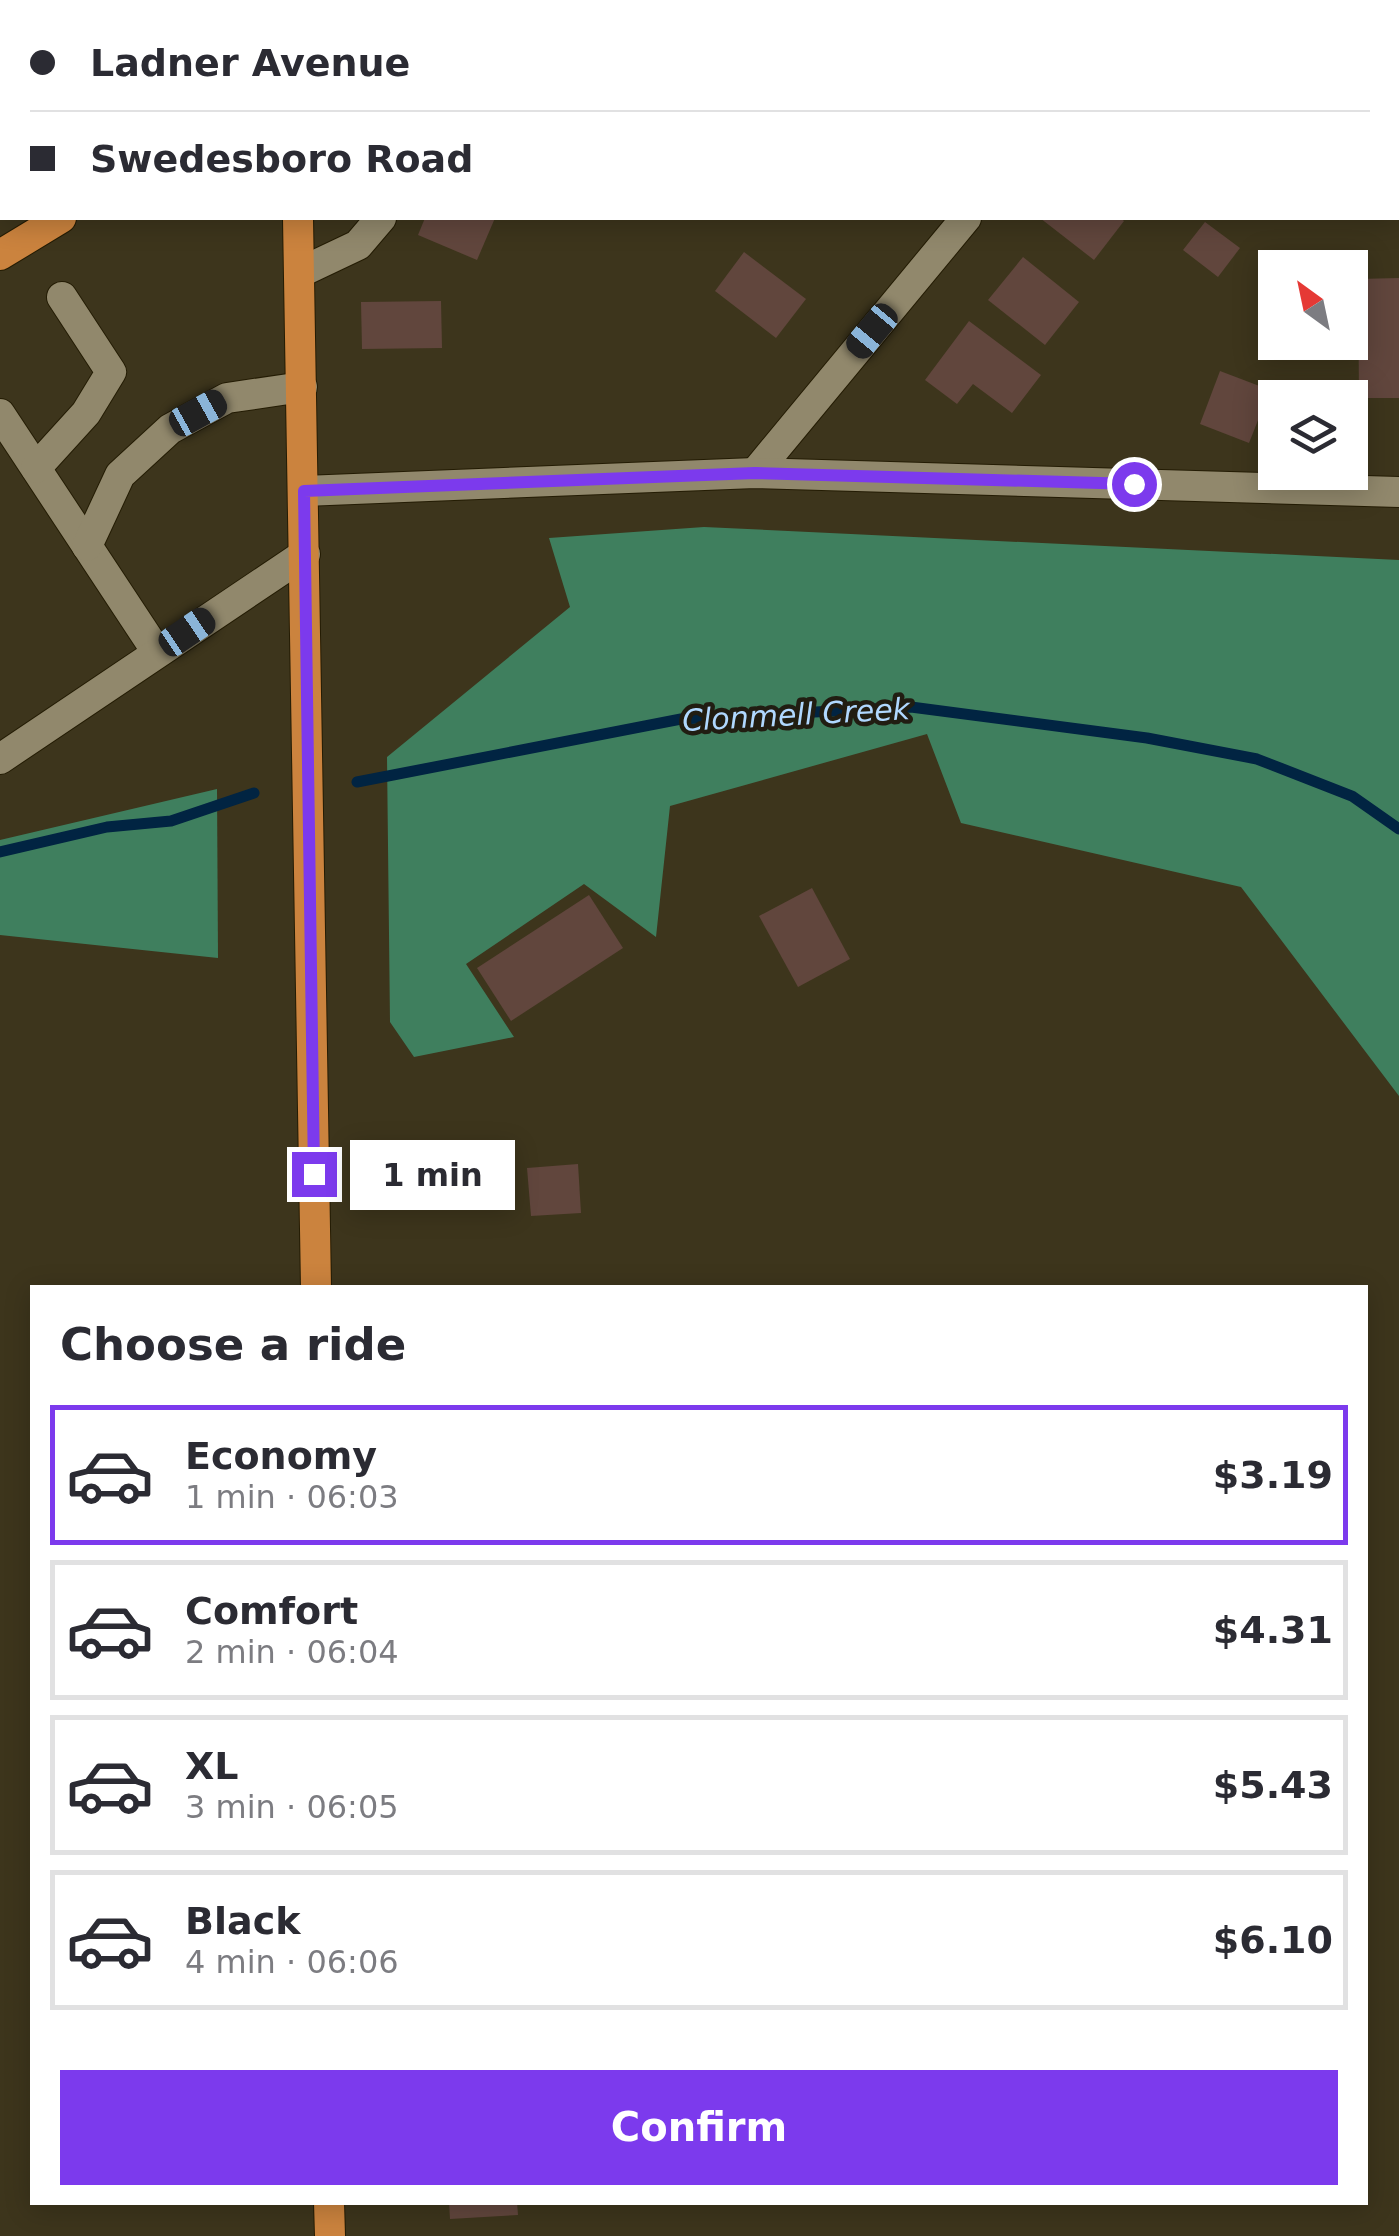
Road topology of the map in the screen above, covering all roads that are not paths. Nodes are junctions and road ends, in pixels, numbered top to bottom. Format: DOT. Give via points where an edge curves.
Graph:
graph roads {
  1 [pos="58,220"];
  2 [pos="298,220"];
  3 [pos="378,220"];
  4 [pos="964,220"];
  5 [pos="0,255"];
  6 [pos="300,273"];
  7 [pos="62,297"];
  8 [pos="302,387"];
  9 [pos="0,414"];
  10 [pos="36,468"];
  11 [pos="755,473"];
  12 [pos="304,491"];
  13 [pos="1399,492"];
  14 [pos="87,546"];
  15 [pos="305,554"];
  16 [pos="158,652"];
  17 [pos="0,760"];
  18 [pos="316,1285"];
  19 [pos="329,2205"];
  20 [pos="330,2236"];
  1 -- 5 [label="main road"];
  2 -- 6 [label="main road"];
  3 -- 6 [label="street" via="358,245"];
  4 -- 11 [label="street"];
  6 -- 8 [label="main road"];
  7 -- 10 [label="street" via="111,372 86,413"];
  8 -- 12 [label="main road"];
  8 -- 14 [label="street" via="226,398 170,428 120,475"];
  9 -- 10 [label="street"];
  10 -- 14 [label="street"];
  11 -- 12 [label="street"];
  11 -- 13 [label="street"];
  12 -- 15 [label="main road"];
  14 -- 16 [label="street"];
  15 -- 16 [label="street"];
  15 -- 18 [label="main road"];
  16 -- 17 [label="street"];
  19 -- 20 [label="main road"];
}
